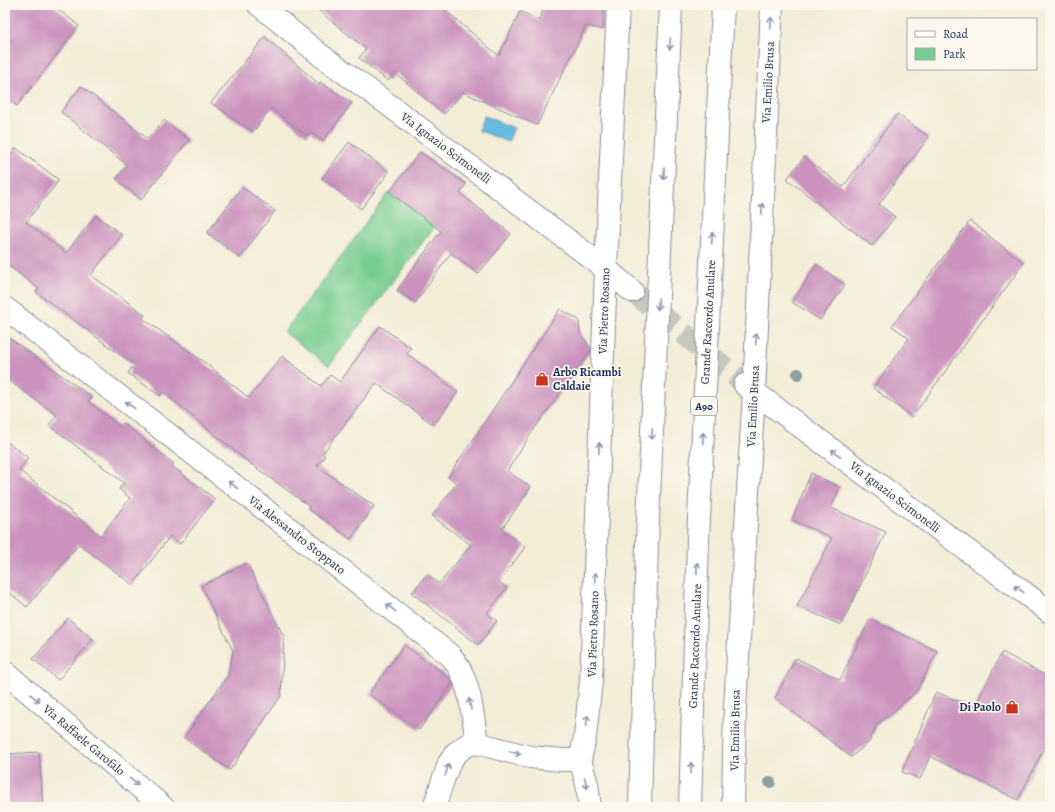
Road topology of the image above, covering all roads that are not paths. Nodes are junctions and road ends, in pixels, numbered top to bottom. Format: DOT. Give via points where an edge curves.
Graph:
graph roads {
  1 [pos="259,5"];
  2 [pos="618,5"];
  3 [pos="671,5"];
  4 [pos="723,5"];
  5 [pos="772,5"];
  6 [pos="606,269"];
  7 [pos="632,291"];
  8 [pos="5,308"];
  9 [pos="747,386"];
  10 [pos="1050,612"];
  11 [pos="5,672"];
  12 [pos="477,743"];
  13 [pos="580,760"];
  14 [pos="163,807"];
  15 [pos="434,807"];
  16 [pos="590,807"];
  17 [pos="640,807"];
  18 [pos="690,807"];
  19 [pos="733,807"];
  1 -- 6 [label="main road, Via Ignazio Scimonelli" via="323,57"];
  2 -- 6 [label="main road, Via Pietro Rosano"];
  3 -- 17 [label="main road, one-way" via="647,535"];
  18 -- 4 [label="main road, Grande Raccordo Anulare / A90, one-way" via="698,540"];
  9 -- 5 [label="main road, Via Emilio Brusa, one-way"];
  6 -- 7 [label="main road, Via Ignazio Scimonelli"];
  13 -- 6 [label="main road, Via Pietro Rosano, one-way" via="591,681"];
  12 -- 8 [label="main road, Via Alessandro Stoppato, one-way" via="466,682 451,656"];
  10 -- 9 [label="main road, Via Ignazio Scimonelli, one-way"];
  9 -- 19 [label="main road, Via Emilio Brusa"];
  11 -- 14 [label="main road, Via Raffaele Garofalo, one-way"];
  12 -- 13 [label="main road, one-way" via="530,757"];
  15 -- 12 [label="main road, one-way" via="451,759 463,747"];
  13 -- 16 [label="main road, one-way"];
}
